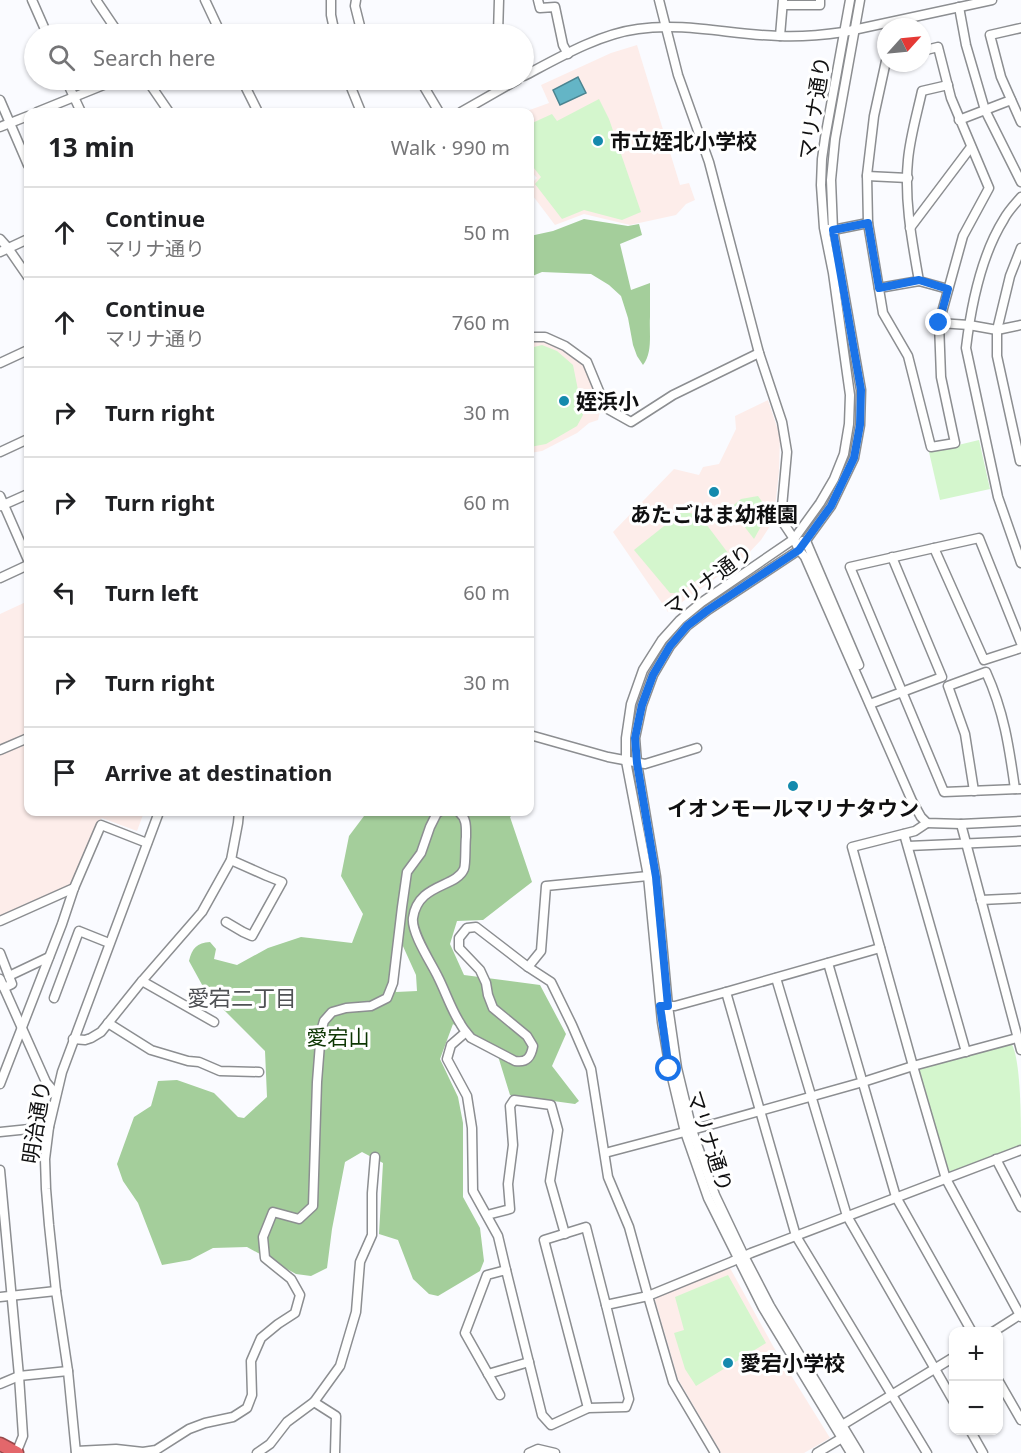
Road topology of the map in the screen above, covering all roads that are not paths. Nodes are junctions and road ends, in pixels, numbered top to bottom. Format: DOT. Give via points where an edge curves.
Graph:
graph roads {
  1 [pos="32,0"];
  2 [pos="96,0"];
  3 [pos="205,0"];
  4 [pos="331,0"];
  5 [pos="356,0"];
  6 [pos="499,0"];
  7 [pos="538,0"];
  8 [pos="659,0"];
  9 [pos="820,0"];
  10 [pos="850,0"];
  11 [pos="860,0"];
  12 [pos="992,0"];
  13 [pos="783,2"];
  14 [pos="959,7"];
  15 [pos="42,24"];
  16 [pos="112,24"];
  17 [pos="216,24"];
  18 [pos="333,24"];
  19 [pos="360,24"];
  20 [pos="498,24"];
  21 [pos="665,28"];
  22 [pos="1021,28"];
  23 [pos="854,30"];
  24 [pos="843,32"];
  25 [pos="780,36"];
  26 [pos="931,49"];
  27 [pos="568,54"];
  28 [pos="534,71"];
  29 [pos="884,72"];
  30 [pos="948,85"];
  31 [pos="70,90"];
  32 [pos="93,90"];
  33 [pos="154,90"];
  34 [pos="247,90"];
  35 [pos="352,90"];
  36 [pos="426,90"];
  37 [pos="494,90"];
  38 [pos="74,98"];
  39 [pos="0,100"];
  40 [pos="1011,100"];
  41 [pos="48,108"];
  42 [pos="79,108"];
  43 [pos="166,108"];
  44 [pos="256,108"];
  45 [pos="359,108"];
  46 [pos="437,108"];
  47 [pos="467,108"];
  48 [pos="985,110"];
  49 [pos="24,118"];
  50 [pos="959,120"];
  51 [pos="1021,122"];
  52 [pos="10,123"];
  53 [pos="0,128"];
  54 [pos="971,147"];
  55 [pos="24,156"];
  56 [pos="867,176"];
  57 [pos="908,178"];
  58 [pos="1021,182"];
  59 [pos="1021,196"];
  60 [pos="868,223"];
  61 [pos="910,228"];
  62 [pos="829,229"];
  63 [pos="0,239"];
  64 [pos="24,241"];
  65 [pos="1021,248"];
  66 [pos="4,250"];
  67 [pos="24,272"];
  68 [pos="1010,276"];
  69 [pos="1021,279"];
  70 [pos="919,280"];
  71 [pos="879,288"];
  72 [pos="948,289"];
  73 [pos="939,323"];
  74 [pos="969,325"];
  75 [pos="1021,325"];
  76 [pos="997,330"];
  77 [pos="534,337"];
  78 [pos="24,352"];
  79 [pos="759,353"];
  80 [pos="0,363"];
  81 [pos="24,441"];
  82 [pos="0,452"];
  83 [pos="1021,460"];
  84 [pos="24,495"];
  85 [pos="1,503"];
  86 [pos="794,539"];
  87 [pos="806,541"];
  88 [pos="934,548"];
  89 [pos="799,550"];
  90 [pos="24,552"];
  91 [pos="892,557"];
  92 [pos="1021,563"];
  93 [pos="24,567"];
  94 [pos="0,578"];
  95 [pos="1021,643"];
  96 [pos="1021,648"];
  97 [pos="903,692"];
  98 [pos="872,703"];
  99 [pos="534,736"];
  100 [pos="24,740"];
  101 [pos="698,748"];
  102 [pos="0,750"];
  103 [pos="626,761"];
  104 [pos="637,763"];
  105 [pos="1018,789"];
  106 [pos="974,791"];
  107 [pos="157,816"];
  108 [pos="239,816"];
  109 [pos="436,816"];
  110 [pos="463,816"];
  111 [pos="1021,816"];
  112 [pos="1021,821"];
  113 [pos="927,823"];
  114 [pos="961,824"];
  115 [pos="904,834"];
  116 [pos="1021,841"];
  117 [pos="147,843"];
  118 [pos="965,843"];
  119 [pos="908,846"];
  120 [pos="231,860"];
  121 [pos="648,876"];
  122 [pos="74,888"];
  123 [pos="1021,898"];
  124 [pos="981,900"];
  125 [pos="0,921"];
  126 [pos="226,922"];
  127 [pos="109,943"];
  128 [pos="880,948"];
  129 [pos="0,953"];
  130 [pos="49,957"];
  131 [pos="828,963"];
  132 [pos="528,967"];
  133 [pos="5,978"];
  134 [pos="776,978"];
  135 [pos="142,981"];
  136 [pos="726,992"];
  137 [pos="54,998"];
  138 [pos="664,1006"];
  139 [pos="214,1022"];
  140 [pos="108,1023"];
  141 [pos="21,1028"];
  142 [pos="466,1032"];
  143 [pos="1017,1038"];
  144 [pos="73,1039"];
  145 [pos="1021,1050"];
  146 [pos="966,1052"];
  147 [pos="913,1066"];
  148 [pos="259,1072"];
  149 [pos="863,1082"];
  150 [pos="0,1084"];
  151 [pos="56,1094"];
  152 [pos="812,1096"];
  153 [pos="760,1110"];
  154 [pos="49,1127"];
  155 [pos="688,1131"];
  156 [pos="0,1132"];
  157 [pos="1021,1150"];
  158 [pos="605,1153"];
  159 [pos="375,1157"];
  160 [pos="996,1159"];
  161 [pos="0,1170"];
  162 [pos="946,1179"];
  163 [pos="1,1184"];
  164 [pos="896,1197"];
  165 [pos="1021,1207"];
  166 [pos="487,1215"];
  167 [pos="2,1216"];
  168 [pos="846,1216"];
  169 [pos="565,1234"];
  170 [pos="796,1236"];
  171 [pos="741,1257"];
  172 [pos="506,1270"];
  173 [pos="56,1291"];
  174 [pos="11,1296"];
  175 [pos="648,1296"];
  176 [pos="0,1297"];
  177 [pos="606,1305"];
  178 [pos="1021,1315"];
  179 [pos="969,1327"];
  180 [pos="1001,1327"];
  181 [pos="949,1360"];
  182 [pos="529,1362"];
  183 [pos="934,1369"];
  184 [pos="68,1371"];
  185 [pos="488,1374"];
  186 [pos="19,1376"];
  187 [pos="1000,1381"];
  188 [pos="0,1384"];
  189 [pos="892,1393"];
  190 [pos="949,1394"];
  191 [pos="500,1395"];
  192 [pos="314,1402"];
  193 [pos="588,1408"];
  194 [pos="1021,1420"];
  195 [pos="839,1426"];
  196 [pos="972,1435"];
  197 [pos="842,1438"];
  198 [pos="0,1443"];
  199 [pos="19,1452"];
  200 [pos="76,1452"];
  201 [pos="257,1453"];
  202 [pos="335,1453"];
  203 [pos="529,1453"];
  204 [pos="555,1453"];
  205 [pos="715,1453"];
  206 [pos="817,1453"];
  207 [pos="851,1453"];
  208 [pos="859,1453"];
  209 [pos="927,1453"];
  210 [pos="983,1453"];
  1 -- 15 [label="street"];
  2 -- 16 [label="street"];
  3 -- 17 [label="street"];
  4 -- 18 [label="street"];
  5 -- 19 [label="street"];
  6 -- 20 [label="street"];
  7 -- 27 [label="street" via="540,8 555,7"];
  8 -- 21 [label="street"];
  9 -- 13 [label="street" via="820,5"];
  10 -- 24 [label="street, マリナ通り"];
  11 -- 23 [label="street, マリナ通り"];
  12 -- 14 [label="street"];
  13 -- 25 [label="street"];
  14 -- 23 [label="street"];
  14 -- 48 [label="street"];
  21 -- 25 [label="street"];
  21 -- 27 [label="street" via="626,31"];
  21 -- 79 [label="street" via="710,162"];
  22 -- 40 [label="street" via="990,35 1000,77"];
  23 -- 24 [label="street"];
  23 -- 62 [label="street, マリナ通り" via="835,139"];
  24 -- 25 [label="street"];
  24 -- 62 [label="street, マリナ通り" via="822,159 821,185"];
  26 -- 30 [label="street" via="939,47"];
  27 -- 28 [label="street"];
  29 -- 56 [label="street"];
  30 -- 50 [label="street"];
  30 -- 57 [label="street" via="922,91"];
  31 -- 38 [label="street"];
  32 -- 38 [label="street"];
  33 -- 43 [label="street"];
  34 -- 44 [label="street"];
  35 -- 45 [label="street"];
  36 -- 46 [label="street"];
  37 -- 47 [label="street"];
  38 -- 41 [label="street"];
  38 -- 42 [label="street"];
  39 -- 52 [label="street"];
  40 -- 48 [label="street"];
  40 -- 51 [label="street"];
  48 -- 50 [label="street"];
  48 -- 58 [label="street"];
  49 -- 52 [label="street"];
  50 -- 54 [label="street"];
  52 -- 53 [label="street"];
  52 -- 55 [label="street"];
  54 -- 61 [label="street"];
  54 -- 72 [label="street" via="989,188 963,236"];
  56 -- 57 [label="street"];
  56 -- 60 [label="street"];
  57 -- 61 [label="street"];
  59 -- 74 [label="street" via="1004,218 985,257"];
  60 -- 62 [label="street"];
  60 -- 71 [label="street"];
  61 -- 70 [label="street"];
  62 -- 86 [label="street, マリナ通り" via="849,380 849,424 844,454 834,479"];
  62 -- 87 [label="street, マリナ通り" via="861,390 860,425 854,458 843,482"];
  63 -- 66 [label="street"];
  64 -- 66 [label="street"];
  65 -- 68 [label="street"];
  66 -- 67 [label="street"];
  68 -- 69 [label="street"];
  68 -- 76 [label="street"];
  70 -- 71 [label="street"];
  70 -- 72 [label="street"];
  71 -- 73 [label="street" via="884,313 908,356 931,447 955,443 941,377"];
  72 -- 73 [label="street"];
  73 -- 74 [label="street"];
  74 -- 76 [label="street"];
  74 -- 92 [label="street" via="966,348 998,497"];
  75 -- 76 [label="street"];
  76 -- 83 [label="street" via="997,356"];
  77 -- 79 [label="street" via="566,346 587,362 606,408 631,422 673,395"];
  78 -- 80 [label="street"];
  79 -- 86 [label="street" via="782,422 787,452 782,507 784,524"];
  81 -- 82 [label="street"];
  84 -- 85 [label="street"];
  85 -- 90 [label="street"];
  86 -- 87 [label="street"];
  86 -- 89 [label="street"];
  86 -- 103 [label="street, マリナ通り" via="702,602 662,640 643,670 631,704"];
  87 -- 89 [label="street, マリナ通り"];
  87 -- 98 [label="street"];
  88 -- 91 [label="street"];
  88 -- 95 [label="street" via="979,538"];
  88 -- 96 [label="street" via="984,660"];
  89 -- 98 [label="street"];
  89 -- 104 [label="street, マリナ通り" via="708,610 670,646 642,705 635,738"];
  91 -- 97 [label="street" via="942,677"];
  91 -- 97 [label="street" via="850,567"];
  93 -- 94 [label="street"];
  97 -- 98 [label="street"];
  97 -- 106 [label="street" via="944,792"];
  98 -- 111 [label="street" via="911,790 928,818"];
  98 -- 113 [label="street" via="912,801"];
  99 -- 103 [label="street"];
  100 -- 102 [label="street"];
  101 -- 104 [label="street"];
  103 -- 104 [label="street"];
  103 -- 121 [label="street, マリナ通り"];
  104 -- 138 [label="street, マリナ通り" via="656,877"];
  105 -- 106 [label="street"];
  105 -- 106 [label="street" via="1008,737 986,672 948,686 965,734"];
  107 -- 117 [label="street, 明治通り"];
  108 -- 120 [label="street"];
  109 -- 200 [label="street" via="421,853 407,872 393,983 387,998 371,1006 332,1012 324,1021 315,1110 313,1206 299,1219 273,1212 263,1237 265,1258 291,1279 300,1295 295,1313 261,1338 251,1360 252,1395 247,1408 233,1417 189,1429 156,1450"];
  110 -- 142 [label="street" via="464,869 458,877 425,894 413,920 419,940"];
  112 -- 114 [label="street"];
  113 -- 114 [label="street"];
  113 -- 115 [label="street"];
  114 -- 118 [label="street"];
  115 -- 119 [label="street"];
  115 -- 128 [label="street" via="852,847"];
  116 -- 118 [label="street"];
  117 -- 122 [label="street" via="101,825"];
  117 -- 127 [label="street, 明治通り"];
  118 -- 119 [label="street"];
  118 -- 124 [label="street"];
  119 -- 146 [label="street"];
  120 -- 126 [label="street" via="282,882 252,936"];
  120 -- 135 [label="street" via="202,912"];
  121 -- 132 [label="street" via="546,886 541,951"];
  121 -- 138 [label="street, マリナ通り"];
  122 -- 125 [label="street"];
  122 -- 130 [label="street"];
  123 -- 124 [label="street"];
  124 -- 143 [label="street"];
  127 -- 137 [label="street" via="80,931"];
  127 -- 144 [label="street, 明治通り"];
  128 -- 131 [label="street"];
  128 -- 147 [label="street"];
  129 -- 133 [label="street"];
  130 -- 133 [label="street"];
  130 -- 141 [label="street"];
  131 -- 134 [label="street"];
  131 -- 149 [label="street"];
  132 -- 142 [label="street" via="476,927 463,931 459,948 480,970 493,1008 527,1036 533,1046 531,1054 522,1062 515,1061"];
  132 -- 158 [label="street" via="551,982 591,1069"];
  133 -- 141 [label="street" via="4,988"];
  134 -- 136 [label="street"];
  134 -- 152 [label="street"];
  135 -- 139 [label="street"];
  135 -- 140 [label="street"];
  136 -- 138 [label="street"];
  136 -- 153 [label="street"];
  138 -- 155 [label="street, マリナ通り"];
  140 -- 144 [label="street" via="91,1038"];
  140 -- 148 [label="street" via="151,1050 220,1071"];
  141 -- 150 [label="street"];
  141 -- 151 [label="street" via="46,1082"];
  142 -- 166 [label="street" via="451,1045 447,1059 467,1096 473,1191"];
  143 -- 145 [label="street"];
  143 -- 146 [label="street"];
  144 -- 151 [label="street, 明治通り"];
  146 -- 147 [label="street"];
  147 -- 149 [label="street"];
  147 -- 162 [label="street"];
  149 -- 152 [label="street"];
  149 -- 164 [label="street"];
  151 -- 154 [label="street, 明治通り"];
  152 -- 153 [label="street"];
  152 -- 168 [label="street"];
  153 -- 155 [label="street"];
  153 -- 170 [label="street"];
  154 -- 156 [label="street"];
  154 -- 173 [label="street, 明治通り" via="46,1189"];
  155 -- 158 [label="street"];
  155 -- 171 [label="street, マリナ通り" via="708,1198"];
  157 -- 160 [label="street"];
  158 -- 175 [label="street" via="608,1177 629,1227"];
  159 -- 192 [label="street" via="372,1235 360,1262 356,1312 340,1366"];
  160 -- 162 [label="street"];
  160 -- 165 [label="street"];
  161 -- 163 [label="street"];
  162 -- 164 [label="street"];
  162 -- 178 [label="street"];
  163 -- 167 [label="street"];
  164 -- 168 [label="street"];
  164 -- 179 [label="street"];
  166 -- 169 [label="street" via="510,1209 510,1106 514,1100 551,1105 558,1130 550,1181"];
  166 -- 172 [label="street" via="498,1236"];
  167 -- 174 [label="street"];
  168 -- 170 [label="street"];
  168 -- 183 [label="street"];
  169 -- 177 [label="street" via="586,1227"];
  169 -- 193 [label="street" via="544,1240"];
  170 -- 171 [label="street"];
  170 -- 189 [label="street"];
  171 -- 175 [label="street"];
  171 -- 195 [label="street, マリナ通り" via="763,1308"];
  172 -- 182 [label="street"];
  172 -- 185 [label="street" via="487,1275 465,1333"];
  173 -- 174 [label="street"];
  173 -- 184 [label="street, 明治通り"];
  174 -- 176 [label="street"];
  174 -- 186 [label="street"];
  175 -- 177 [label="street"];
  175 -- 205 [label="street" via="673,1382"];
  177 -- 193 [label="street" via="629,1399 626,1407"];
  178 -- 180 [label="street"];
  181 -- 183 [label="street"];
  182 -- 185 [label="street"];
  182 -- 193 [label="street" via="543,1415 551,1425"];
  183 -- 189 [label="street"];
  183 -- 190 [label="street"];
  184 -- 186 [label="street"];
  184 -- 200 [label="street, 明治通り"];
  185 -- 191 [label="street"];
  186 -- 188 [label="street"];
  186 -- 199 [label="street" via="23,1436"];
  187 -- 194 [label="street"];
  189 -- 195 [label="street"];
  189 -- 209 [label="street"];
  192 -- 201 [label="street" via="287,1422 270,1444"];
  192 -- 202 [label="street" via="336,1416"];
  195 -- 197 [label="street, マリナ通り"];
  195 -- 208 [label="street, マリナ通り"];
  196 -- 210 [label="street"];
  197 -- 206 [label="street"];
  197 -- 207 [label="street, マリナ通り"];
  198 -- 199 [label="highway"];
  203 -- 204 [label="street" via="538,1449"];
}
